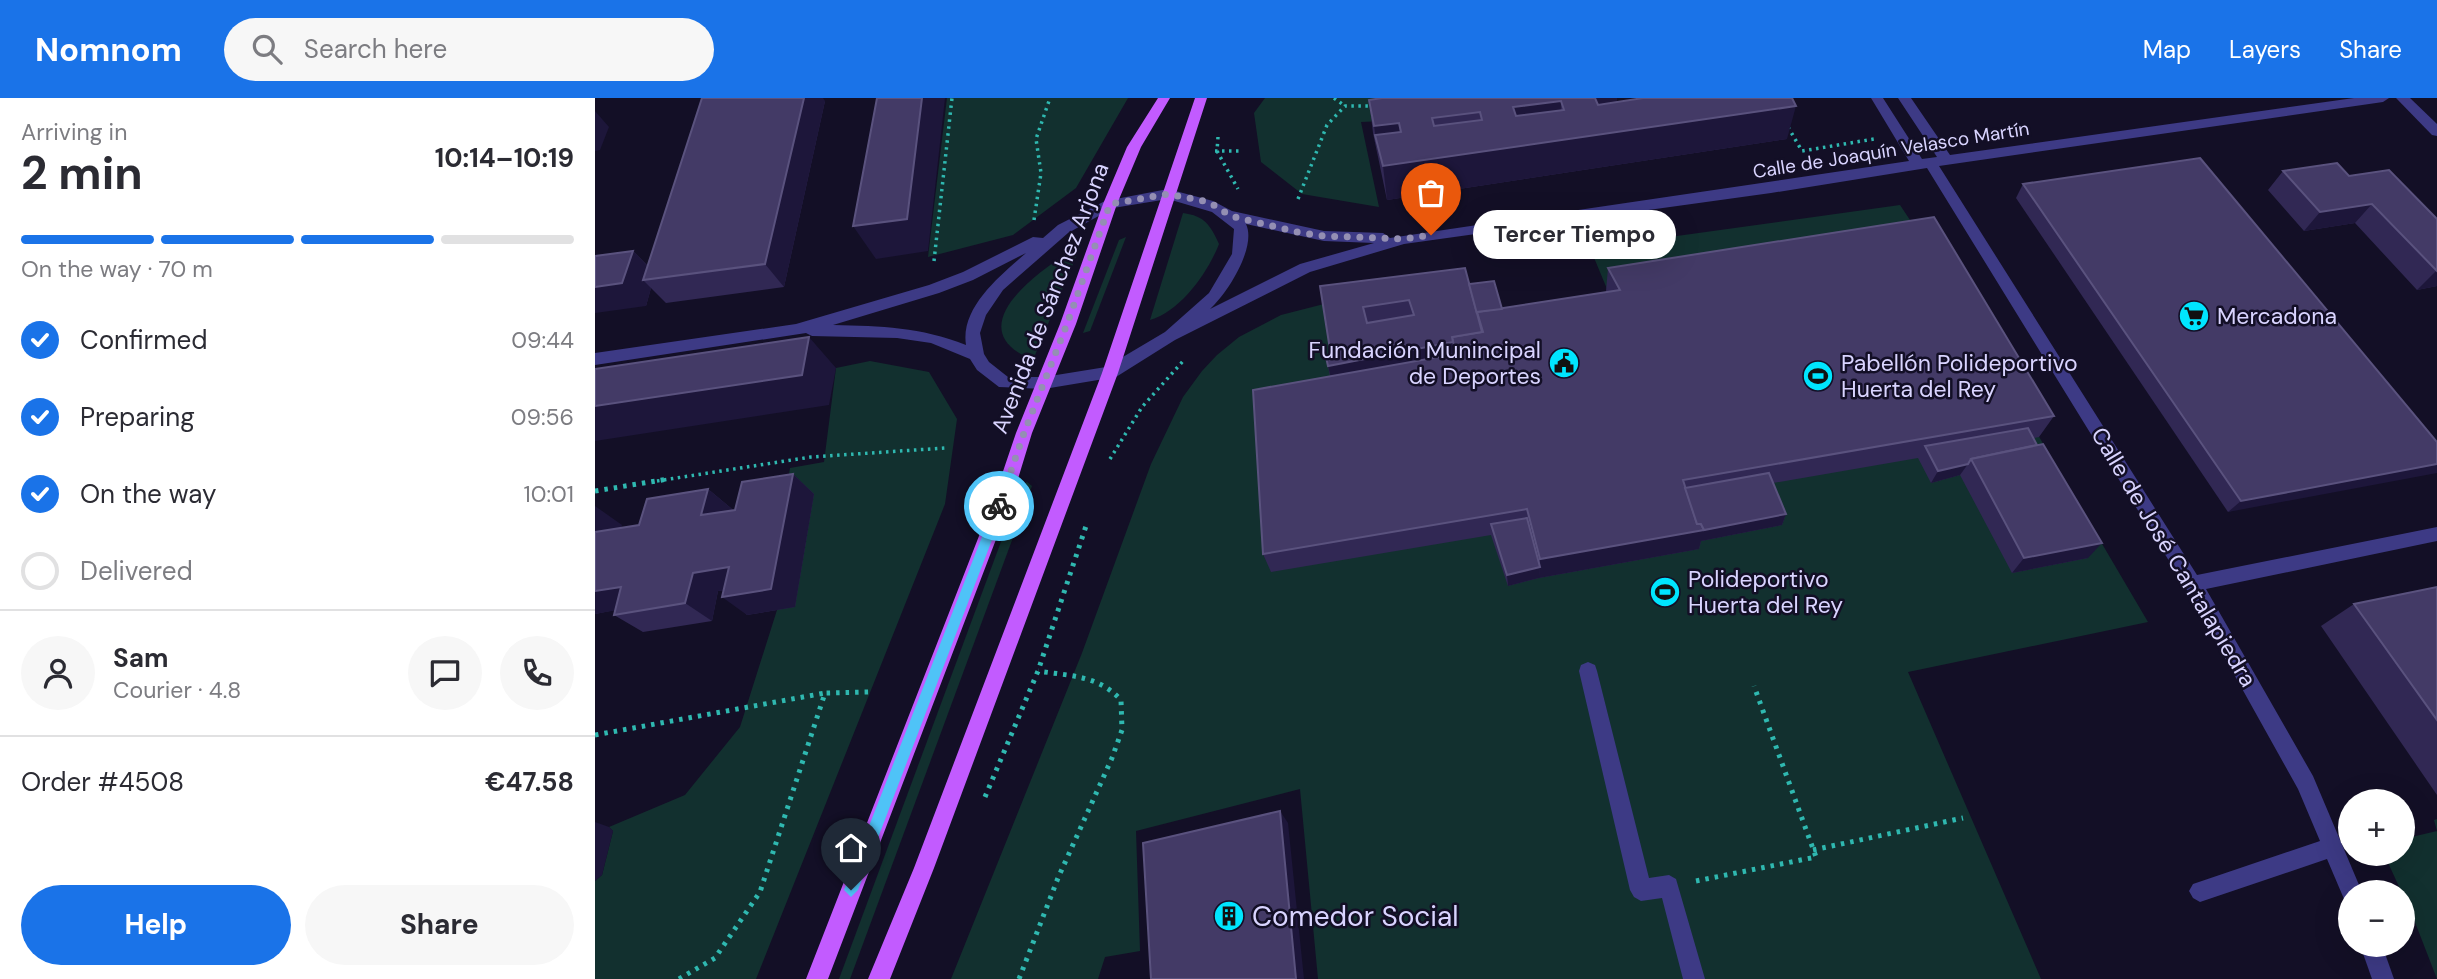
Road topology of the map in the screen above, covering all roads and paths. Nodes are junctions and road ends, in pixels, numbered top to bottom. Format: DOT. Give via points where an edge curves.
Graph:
graph roads {
  1 [pos="952,98"];
  2 [pos="1051,98"];
  3 [pos="1164,98"];
  4 [pos="1201,98"];
  5 [pos="1334,98"];
  6 [pos="1877,98"];
  7 [pos="1904,98"];
  8 [pos="2383,98"];
  9 [pos="2402,98"];
  10 [pos="1345,106"];
  11 [pos="1382,106"];
  12 [pos="1784,121"];
  13 [pos="1218,131"];
  14 [pos="2437,132"];
  15 [pos="1900,135"];
  16 [pos="1931,162"];
  17 [pos="1168,194"];
  18 [pos="1247,194"];
  19 [pos="1298,200"];
  20 [pos="1110,204"];
  21 [pos="1231,216"];
  22 [pos="1034,221"];
  23 [pos="1063,229"];
  24 [pos="1404,239"];
  25 [pos="933,271"];
  26 [pos="796,330"];
  27 [pos="1170,336"];
  28 [pos="1194,352"];
  29 [pos="976,355"];
  30 [pos="595,359"];
  31 [pos="1110,373"];
  32 [pos="1044,383"];
  33 [pos="944,448"];
  34 [pos="1108,463"];
  35 [pos="595,491"];
  36 [pos="1088,519"];
  37 [pos="2437,534"];
  38 [pos="2193,584"];
  39 [pos="1588,671"];
  40 [pos="1754,686"];
  41 [pos="869,692"];
  42 [pos="825,693"];
  43 [pos="595,735"];
  44 [pos="1963,818"];
  45 [pos="2332,847"];
  46 [pos="1813,850"];
  47 [pos="2346,880"];
  48 [pos="1669,886"];
  49 [pos="2200,891"];
  50 [pos="2375,957"];
  51 [pos="679,979"];
  52 [pos="817,979"];
  53 [pos="879,979"];
  54 [pos="1019,979"];
  55 [pos="1694,979"];
  56 [pos="2383,979"];
  1 -- 25 [label="path"];
  2 -- 22 [label="path" via="1037,139 1041,173"];
  3 -- 20 [label="main road, Avenida de Sánchez Arjona" via="1134,148"];
  4 -- 17 [label="main road"];
  5 -- 10 [label="path"];
  6 -- 15 [label="street, Calle de José Cantalapiedra"];
  7 -- 16 [label="street, Calle de José Cantalapiedra"];
  8 -- 16 [label="street, Calle de Joaquín Velasco Martín"];
  9 -- 14 [label="street"];
  10 -- 11 [label="path"];
  10 -- 19 [label="path" via="1327,125"];
  12 -- 15 [label="path" via="1803,151"];
  13 -- 18 [label="path" via="1216,151 1236,188"];
  15 -- 16 [label="street, Calle de José Cantalapiedra"];
  16 -- 24 [label="street, Calle de Joaquín Velasco Martín"];
  16 -- 38 [label="street, Calle de José Cantalapiedra"];
  17 -- 20 [label="street"];
  17 -- 21 [label="street, Calle de Joaquín Velasco Martín" via="1209,202"];
  17 -- 31 [label="main road"];
  20 -- 23 [label="street"];
  20 -- 32 [label="main road, Avenida de Sánchez Arjona"];
  21 -- 24 [label="street, Calle de Joaquín Velasco Martín" via="1324,236"];
  21 -- 27 [label="street" via="1241,228 1239,254 1214,297"];
  23 -- 26 [label="street" via="968,276"];
  23 -- 29 [label="street" via="998,286 972,333"];
  24 -- 27 [label="street, Calle de Joaquín Velasco Martín" via="1305,268"];
  26 -- 29 [label="street" via="897,332 933,338"];
  26 -- 30 [label="street"];
  27 -- 31 [label="street"];
  28 -- 34 [label="path" via="1142,407"];
  29 -- 32 [label="street" via="1005,383"];
  31 -- 32 [label="street"];
  31 -- 53 [label="main road"];
  32 -- 52 [label="main road, Avenida de Sánchez Arjona"];
  33 -- 35 [label="path" via="811,457"];
  36 -- 54 [label="path" via="1038,671 1108,686 1121,700 1122,730"];
  37 -- 38 [label="street"];
  38 -- 45 [label="street, Calle de José Cantalapiedra" via="2265,705 2306,783"];
  39 -- 48 [label="street" via="1641,890"];
  40 -- 46 [label="path"];
  41 -- 42 [label="path"];
  42 -- 43 [label="path"];
  42 -- 51 [label="path" via="760,892 715,958"];
  44 -- 46 [label="path"];
  45 -- 47 [label="street, Calle de José Cantalapiedra"];
  45 -- 49 [label="street"];
  46 -- 48 [label="path" via="1816,857"];
  48 -- 55 [label="street"];
  50 -- 56 [label="street"];
}
